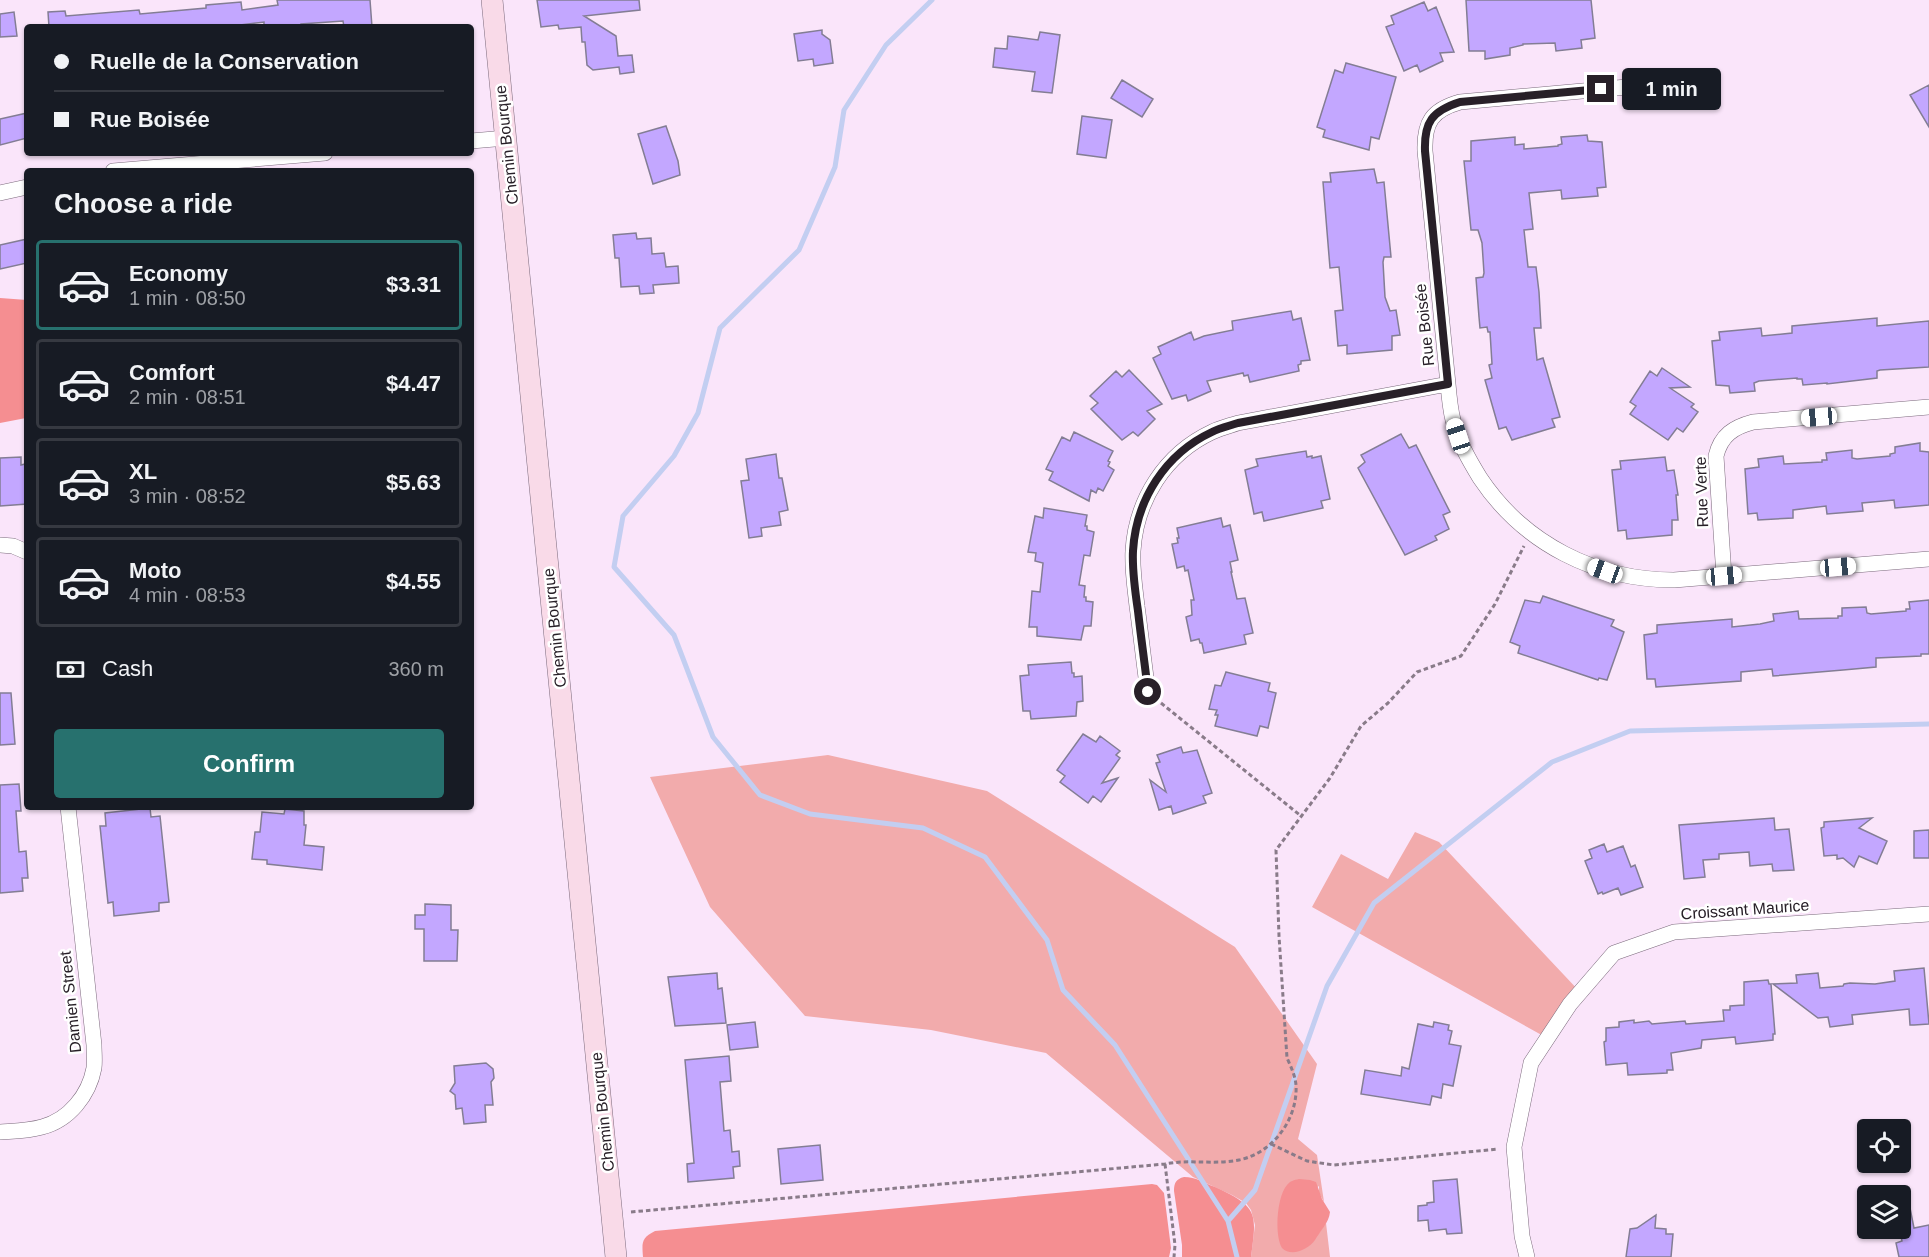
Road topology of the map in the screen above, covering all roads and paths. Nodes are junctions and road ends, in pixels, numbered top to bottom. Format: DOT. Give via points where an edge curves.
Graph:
graph roads {
  1 [pos="492,0"];
  2 [pos="1649,85"];
  3 [pos="506,138"];
  4 [pos="474,141"];
  5 [pos="290,156"];
  6 [pos="148,168"];
  7 [pos="24,188"];
  8 [pos="0,193"];
  9 [pos="1448,384"];
  10 [pos="1929,407"];
  11 [pos="1530,533"];
  12 [pos="0,545"];
  13 [pos="24,551"];
  14 [pos="1929,559"];
  15 [pos="1724,576"];
  16 [pos="1148,692"];
  17 [pos="68,810"];
  18 [pos="1301,816"];
  19 [pos="1929,914"];
  20 [pos="0,1132"];
  21 [pos="1271,1144"];
  22 [pos="1514,1147"];
  23 [pos="1165,1164"];
  24 [pos="612,1214"];
  25 [pos="616,1257"];
  26 [pos="1174,1257"];
  27 [pos="1527,1257"];
  1 -- 3 [label="street, Chemin Bourque"];
  2 -- 9 [label="street, Rue Boisée" via="1460,102 1431,118 1424,139"];
  3 -- 4 [label="street"];
  3 -- 24 [label="street, Chemin Bourque"];
  5 -- 6 [label="street"];
  7 -- 8 [label="street"];
  9 -- 11 [label="street, Rue Boisée" via="1453,422 1466,454 1501,506"];
  9 -- 16 [label="street" via="1238,423 1213,431 1173,458 1146,498 1135,531 1134,577"];
  10 -- 15 [label="street, Rue Verte" via="1753,422 1731,430 1716,456"];
  11 -- 15 [label="street, Rue Boisée" via="1566,555 1628,577 1674,580"];
  11 -- 18 [label="path" via="1495,604 1461,656 1417,672 1361,726 1330,778"];
  12 -- 13 [label="street"];
  14 -- 15 [label="street, Rue Boisée"];
  16 -- 18 [label="path"];
  17 -- 20 [label="street, Damien Street" via="94,1066 89,1086 78,1104 62,1118 43,1127"];
  18 -- 21 [label="path" via="1276,850 1287,1058 1296,1084 1295,1102 1287,1123"];
  19 -- 22 [label="street, Croissant Maurice" via="1674,932 1614,953 1570,1004 1531,1063"];
  21 -- 22 [label="path" via="1307,1161 1334,1166"];
  21 -- 23 [label="path" via="1239,1160"];
  22 -- 27 [label="street, Croissant Maurice"];
  23 -- 24 [label="path"];
  23 -- 26 [label="path"];
  24 -- 25 [label="street, Chemin Bourque"];
}
